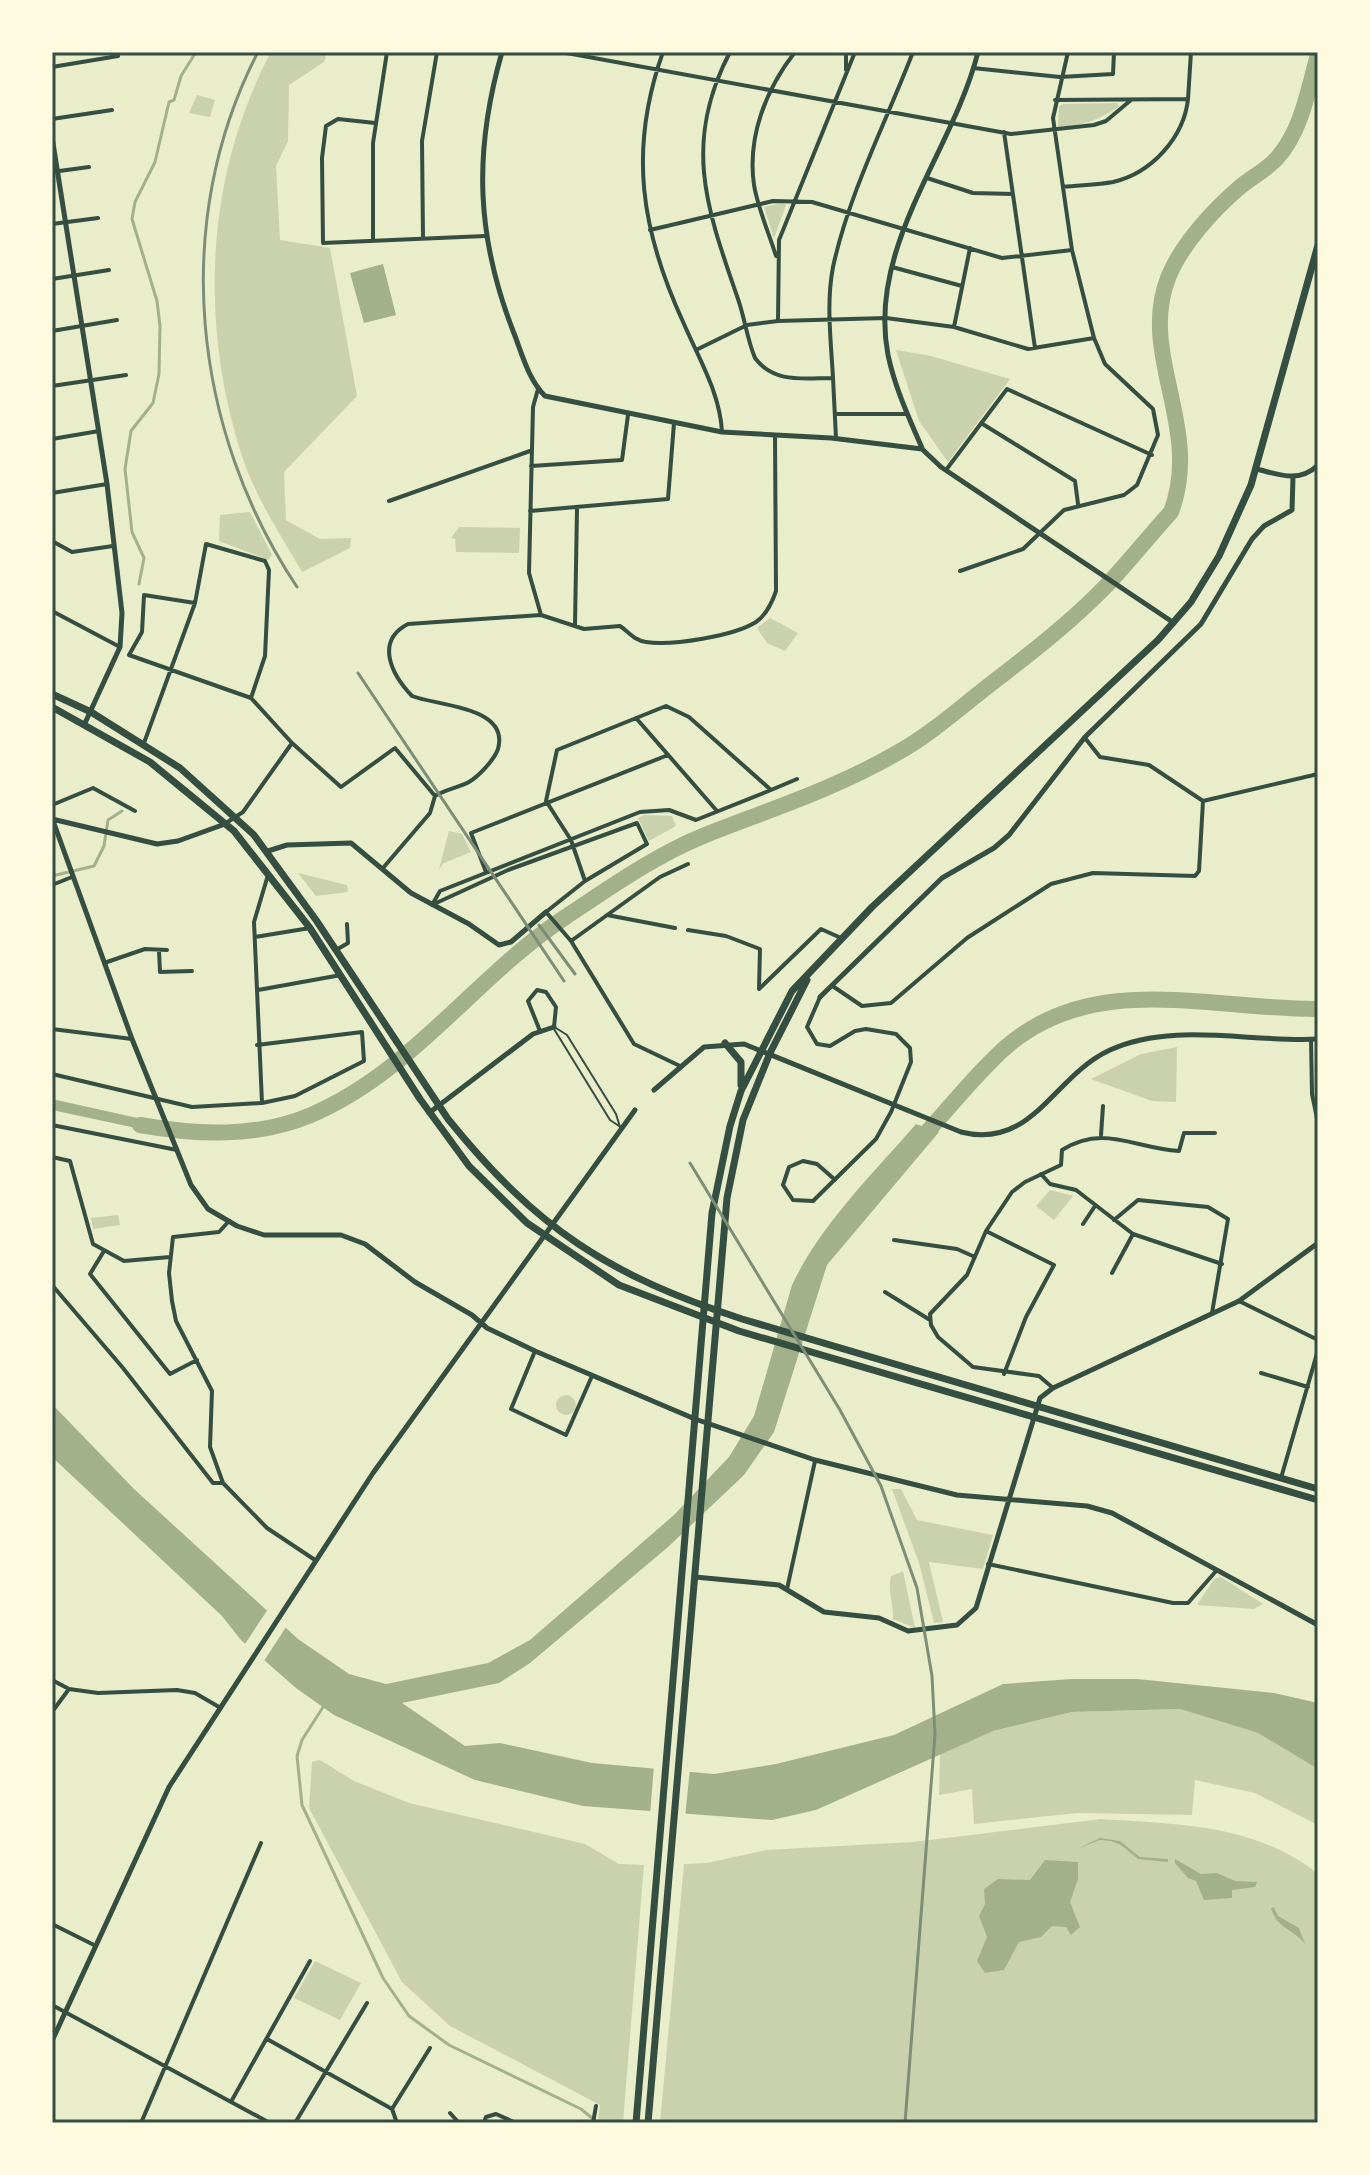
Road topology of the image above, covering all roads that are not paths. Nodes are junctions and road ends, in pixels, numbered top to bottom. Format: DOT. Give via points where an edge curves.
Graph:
graph roads {
  1 [pos="387,52"];
  2 [pos="437,52"];
  3 [pos="502,52"];
  4 [pos="561,52"];
  5 [pos="663,52"];
  6 [pos="730,52"];
  7 [pos="795,52"];
  8 [pos="846,52"];
  9 [pos="855,52"];
  10 [pos="913,52"];
  11 [pos="978,52"];
  12 [pos="1068,52"];
  13 [pos="1114,52"];
  14 [pos="1191,52"];
  15 [pos="118,56"];
  16 [pos="52,67"];
  17 [pos="973,68"];
  18 [pos="657,69"];
  19 [pos="846,72"];
  20 [pos="1060,77"];
  21 [pos="717,80"];
  22 [pos="770,90"];
  23 [pos="1188,99"];
  24 [pos="1055,100"];
  25 [pos="1131,100"];
  26 [pos="833,101"];
  27 [pos="112,110"];
  28 [pos="890,111"];
  29 [pos="52,119"];
  30 [pos="952,122"];
  31 [pos="375,123"];
  32 [pos="1004,132"];
  33 [pos="1053,132"];
  34 [pos="52,137"];
  35 [pos="89,167"];
  36 [pos="55,171"];
  37 [pos="927,178"];
  38 [pos="1063,187"];
  39 [pos="1013,194"];
  40 [pos="794,200"];
  41 [pos="760,205"];
  42 [pos="851,212"];
  43 [pos="709,216"];
  44 [pos="98,218"];
  45 [pos="65,223"];
  46 [pos="52,224"];
  47 [pos="906,227"];
  48 [pos="650,230"];
  49 [pos="485,236"];
  50 [pos="423,238"];
  51 [pos="373,240"];
  52 [pos="1318,245"];
  53 [pos="970,248"];
  54 [pos="1072,250"];
  55 [pos="1022,258"];
  56 [pos="777,260"];
  57 [pos="892,267"];
  58 [pos="109,270"];
  59 [pos="74,276"];
  60 [pos="52,279"];
  61 [pos="962,286"];
  62 [pos="886,318"];
  63 [pos="829,319"];
  64 [pos="117,320"];
  65 [pos="778,321"];
  66 [pos="747,325"];
  67 [pos="83,326"];
  68 [pos="954,327"];
  69 [pos="52,331"];
  70 [pos="1094,338"];
  71 [pos="1035,348"];
  72 [pos="696,350"];
  73 [pos="126,375"];
  74 [pos="833,378"];
  75 [pos="91,380"];
  76 [pos="52,386"];
  77 [pos="538,389"];
  78 [pos="835,414"];
  79 [pos="907,414"];
  80 [pos="628,415"];
  81 [pos="674,423"];
  82 [pos="981,423"];
  83 [pos="99,431"];
  84 [pos="722,432"];
  85 [pos="775,435"];
  86 [pos="836,438"];
  87 [pos="52,439"];
  88 [pos="922,449"];
  89 [pos="531,451"];
  90 [pos="1152,455"];
  91 [pos="1318,465"];
  92 [pos="531,466"];
  93 [pos="1257,469"];
  94 [pos="946,470"];
  95 [pos="1293,477"];
  96 [pos="107,484"];
  97 [pos="52,493"];
  98 [pos="389,501"];
  99 [pos="1078,504"];
  100 [pos="577,508"];
  101 [pos="530,511"];
  102 [pos="1039,531"];
  103 [pos="52,541"];
  104 [pos="116,546"];
  105 [pos="960,571"];
  106 [pos="195,603"];
  107 [pos="52,611"];
  108 [pos="541,615"];
  109 [pos="1175,623"];
  110 [pos="575,626"];
  111 [pos="120,647"];
  112 [pos="168,671"];
  113 [pos="52,694"];
  114 [pos="251,698"];
  115 [pos="52,707"];
  116 [pos="91,712"];
  117 [pos="636,718"];
  118 [pos="85,723"];
  119 [pos="1085,737"];
  120 [pos="144,743"];
  121 [pos="292,743"];
  122 [pos="668,755"];
  123 [pos="1318,774"];
  124 [pos="797,779"];
  125 [pos="771,790"];
  126 [pos="435,796"];
  127 [pos="546,801"];
  128 [pos="1203,801"];
  129 [pos="52,805"];
  130 [pos="135,811"];
  131 [pos="717,811"];
  132 [pos="237,818"];
  133 [pos="52,819"];
  134 [pos="226,823"];
  135 [pos="571,840"];
  136 [pos="575,848"];
  137 [pos="268,851"];
  138 [pos="688,864"];
  139 [pos="383,868"];
  140 [pos="71,872"];
  141 [pos="486,872"];
  142 [pos="268,873"];
  143 [pos="585,881"];
  144 [pos="52,885"];
  145 [pos="432,905"];
  146 [pos="548,914"];
  147 [pos="606,914"];
  148 [pos="347,924"];
  149 [pos="310,928"];
  150 [pos="675,928"];
  151 [pos="688,930"];
  152 [pos="255,937"];
  153 [pos="841,938"];
  154 [pos="569,940"];
  155 [pos="159,950"];
  156 [pos="167,950"];
  157 [pos="336,950"];
  158 [pos="104,963"];
  159 [pos="192,971"];
  160 [pos="341,975"];
  161 [pos="808,978"];
  162 [pos="834,987"];
  163 [pos="258,990"];
  164 [pos="820,997"];
  165 [pos="554,1027"];
  166 [pos="52,1029"];
  167 [pos="540,1031"];
  168 [pos="132,1039"];
  169 [pos="1314,1039"];
  170 [pos="725,1043"];
  171 [pos="257,1045"];
  172 [pos="760,1048"];
  173 [pos="770,1053"];
  174 [pos="680,1066"];
  175 [pos="52,1074"];
  176 [pos="654,1090"];
  177 [pos="741,1091"];
  178 [pos="158,1103"];
  179 [pos="262,1103"];
  180 [pos="440,1106"];
  181 [pos="894,1106"];
  182 [pos="1103,1106"];
  183 [pos="635,1110"];
  184 [pos="429,1113"];
  185 [pos="1318,1123"];
  186 [pos="52,1125"];
  187 [pos="620,1127"];
  188 [pos="1215,1133"];
  189 [pos="1101,1135"];
  190 [pos="177,1148"];
  191 [pos="52,1157"];
  192 [pos="1041,1174"];
  193 [pos="833,1178"];
  194 [pos="1096,1205"];
  195 [pos="1114,1220"];
  196 [pos="229,1221"];
  197 [pos="1083,1224"];
  198 [pos="551,1226"];
  199 [pos="986,1231"];
  200 [pos="1133,1234"];
  201 [pos="545,1235"];
  202 [pos="894,1240"];
  203 [pos="1318,1243"];
  204 [pos="105,1250"];
  205 [pos="170,1257"];
  206 [pos="975,1257"];
  207 [pos="1222,1264"];
  208 [pos="1112,1273"];
  209 [pos="52,1285"];
  210 [pos="885,1292"];
  211 [pos="1239,1301"];
  212 [pos="704,1306"];
  213 [pos="717,1310"];
  214 [pos="1212,1313"];
  215 [pos="703,1320"];
  216 [pos="930,1320"];
  217 [pos="481,1322"];
  218 [pos="716,1324"];
  219 [pos="1318,1340"];
  220 [pos="1318,1350"];
  221 [pos="535,1351"];
  222 [pos="197,1360"];
  223 [pos="1261,1373"];
  224 [pos="1004,1374"];
  225 [pos="592,1376"];
  226 [pos="1308,1387"];
  227 [pos="1053,1388"];
  228 [pos="1037,1405"];
  229 [pos="1034,1415"];
  230 [pos="695,1419"];
  231 [pos="707,1423"];
  232 [pos="815,1460"];
  233 [pos="1281,1478"];
  234 [pos="223,1483"];
  235 [pos="1318,1489"];
  236 [pos="1007,1498"];
  237 [pos="1318,1500"];
  238 [pos="315,1560"];
  239 [pos="988,1564"];
  240 [pos="1217,1570"];
  241 [pos="694,1577"];
  242 [pos="787,1591"];
  243 [pos="1318,1625"];
  244 [pos="52,1680"];
  245 [pos="69,1689"];
  246 [pos="219,1707"];
  247 [pos="52,1712"];
  248 [pos="261,1843"];
  249 [pos="52,1924"];
  250 [pos="96,1946"];
  251 [pos="310,1961"];
  252 [pos="367,2003"];
  253 [pos="52,2005"];
  254 [pos="65,2013"];
  255 [pos="267,2039"];
  256 [pos="52,2041"];
  257 [pos="430,2048"];
  258 [pos="167,2067"];
  259 [pos="324,2071"];
  260 [pos="232,2100"];
  261 [pos="596,2106"];
  262 [pos="392,2109"];
  263 [pos="450,2113"];
  264 [pos="141,2123"];
  265 [pos="270,2123"];
  266 [pos="295,2123"];
  267 [pos="397,2123"];
  268 [pos="459,2123"];
  269 [pos="484,2123"];
  270 [pos="516,2123"];
  271 [pos="593,2123"];
  272 [pos="636,2123"];
  273 [pos="648,2123"];
  1 -- 31 [label="street"];
  2 -- 50 [label="street" via="422,141"];
  3 -- 49 [label="street" via="482,151"];
  4 -- 18 [label="street"];
  5 -- 18 [label="street"];
  6 -- 21 [label="street"];
  7 -- 22 [label="street"];
  8 -- 19 [label="street"];
  9 -- 19 [label="street"];
  10 -- 28 [label="street"];
  11 -- 17 [label="street"];
  12 -- 20 [label="street"];
  13 -- 20 [label="street" via="1113,74"];
  14 -- 23 [label="street"];
  15 -- 16 [label="street"];
  17 -- 20 [label="street"];
  17 -- 30 [label="street"];
  18 -- 21 [label="street"];
  18 -- 48 [label="street" via="645,114 642,157"];
  19 -- 26 [label="street"];
  20 -- 24 [label="street"];
  21 -- 22 [label="street"];
  21 -- 43 [label="street" via="704,130"];
  22 -- 26 [label="street"];
  22 -- 41 [label="street" via="754,148"];
  23 -- 25 [label="street"];
  23 -- 38 [label="street" via="1186,119 1166,150 1132,174 1114,182"];
  24 -- 25 [label="street"];
  24 -- 33 [label="street"];
  25 -- 33 [label="street" via="1106,121"];
  26 -- 28 [label="street"];
  26 -- 40 [label="street"];
  27 -- 29 [label="street"];
  28 -- 30 [label="street"];
  28 -- 42 [label="street"];
  30 -- 32 [label="street"];
  30 -- 37 [label="street"];
  31 -- 51 [label="street"];
  31 -- 51 [label="street" via="329,122 322,158 323,243"];
  32 -- 33 [label="street"];
  32 -- 39 [label="street"];
  33 -- 38 [label="street"];
  34 -- 36 [label="street"];
  35 -- 36 [label="street"];
  36 -- 45 [label="street"];
  37 -- 39 [label="street" via="973,193"];
  37 -- 47 [label="street"];
  38 -- 54 [label="street"];
  39 -- 55 [label="street"];
  40 -- 41 [label="street"];
  40 -- 42 [label="street"];
  40 -- 56 [label="street"];
  41 -- 43 [label="street"];
  41 -- 56 [label="street"];
  42 -- 47 [label="street"];
  42 -- 63 [label="street" via="833,269"];
  43 -- 48 [label="street"];
  43 -- 66 [label="street"];
  44 -- 45 [label="street"];
  45 -- 46 [label="street"];
  45 -- 59 [label="street"];
  47 -- 53 [label="street"];
  47 -- 57 [label="street"];
  48 -- 72 [label="street" via="668,289"];
  49 -- 50 [label="street"];
  49 -- 77 [label="street" via="497,288"];
  50 -- 51 [label="street"];
  52 -- 93 [label="main road"];
  53 -- 55 [label="street"];
  53 -- 61 [label="street"];
  54 -- 55 [label="street"];
  54 -- 70 [label="street"];
  55 -- 71 [label="street"];
  56 -- 65 [label="street"];
  57 -- 61 [label="street"];
  57 -- 62 [label="street"];
  58 -- 59 [label="street"];
  59 -- 60 [label="street"];
  59 -- 67 [label="street"];
  61 -- 68 [label="street"];
  62 -- 63 [label="street"];
  62 -- 68 [label="street"];
  62 -- 79 [label="street" via="888,354"];
  63 -- 65 [label="street"];
  63 -- 74 [label="street"];
  64 -- 67 [label="street"];
  65 -- 66 [label="street"];
  66 -- 72 [label="street"];
  66 -- 74 [label="street" via="751,348 766,370 793,379"];
  67 -- 69 [label="street"];
  67 -- 75 [label="street"];
  68 -- 71 [label="street"];
  70 -- 71 [label="street"];
  70 -- 90 [label="street" via="1109,371 1153,409 1158,435"];
  72 -- 84 [label="street" via="721,407"];
  73 -- 75 [label="street"];
  74 -- 78 [label="street"];
  75 -- 76 [label="street"];
  75 -- 83 [label="street"];
  77 -- 80 [label="street" via="563,402"];
  77 -- 89 [label="street"];
  78 -- 79 [label="street"];
  78 -- 86 [label="street"];
  79 -- 88 [label="street"];
  80 -- 81 [label="street"];
  80 -- 92 [label="street" via="622,460"];
  81 -- 84 [label="street"];
  81 -- 100 [label="street" via="668,499"];
  82 -- 90 [label="street" via="1007,389"];
  82 -- 94 [label="street"];
  82 -- 99 [label="street" via="1075,481"];
  83 -- 87 [label="street"];
  83 -- 96 [label="street"];
  84 -- 85 [label="street"];
  85 -- 86 [label="street"];
  85 -- 110 [label="street" via="776,591 762,617 731,632 657,642 636,639 620,626"];
  86 -- 88 [label="street"];
  88 -- 94 [label="street"];
  89 -- 92 [label="street"];
  89 -- 98 [label="street"];
  90 -- 99 [label="street" via="1137,485 1124,495"];
  91 -- 95 [label="street"];
  92 -- 101 [label="street"];
  93 -- 95 [label="street"];
  93 -- 109 [label="main road" via="1219,556"];
  94 -- 102 [label="street"];
  95 -- 119 [label="street" via="1292,510 1252,539 1201,624"];
  96 -- 97 [label="street"];
  96 -- 104 [label="street"];
  99 -- 102 [label="street"];
  100 -- 101 [label="street"];
  100 -- 110 [label="street"];
  101 -- 108 [label="street" via="529,573"];
  102 -- 105 [label="street" via="1023,549"];
  102 -- 109 [label="street"];
  103 -- 104 [label="street" via="72,552"];
  104 -- 111 [label="street"];
  106 -- 112 [label="street"];
  106 -- 112 [label="street" via="144,595 142,632 129,655"];
  106 -- 114 [label="street" via="206,544 265,561 265,656"];
  107 -- 111 [label="street"];
  108 -- 110 [label="street"];
  108 -- 126 [label="street" via="408,624 393,634 388,659 412,696 472,711 497,732 495,757 470,781"];
  109 -- 153 [label="main road"];
  111 -- 116 [label="street"];
  112 -- 114 [label="street"];
  112 -- 120 [label="street"];
  113 -- 116 [label="main road"];
  114 -- 121 [label="street"];
  115 -- 118 [label="main road"];
  116 -- 118 [label="street"];
  116 -- 120 [label="main road"];
  117 -- 122 [label="street"];
  117 -- 125 [label="street" via="666,706 689,717"];
  117 -- 127 [label="street" via="557,750"];
  118 -- 134 [label="main road" via="150,762"];
  119 -- 128 [label="street" via="1094,754 1149,765"];
  119 -- 162 [label="street" via="1001,843 942,878"];
  120 -- 132 [label="main road"];
  121 -- 126 [label="street" via="341,787 395,748"];
  121 -- 132 [label="street"];
  122 -- 127 [label="street"];
  122 -- 131 [label="street"];
  123 -- 128 [label="street"];
  124 -- 125 [label="street"];
  125 -- 131 [label="street"];
  126 -- 139 [label="street" via="430,813"];
  127 -- 135 [label="street"];
  127 -- 141 [label="street" via="471,833"];
  128 -- 162 [label="street" via="1195,876 1117,872 1071,877 1035,892 994,919 891,1003 862,1006"];
  129 -- 130 [label="street" via="93,788"];
  131 -- 135 [label="street" via="696,820 669,810 640,812"];
  132 -- 134 [label="street"];
  132 -- 137 [label="main road"];
  133 -- 134 [label="street" via="167,844"];
  133 -- 140 [label="street"];
  134 -- 142 [label="main road"];
  135 -- 136 [label="street"];
  135 -- 141 [label="street"];
  136 -- 143 [label="street"];
  136 -- 143 [label="street" via="637,823 647,844"];
  136 -- 145 [label="street" via="508,870"];
  137 -- 139 [label="street" via="287,845 351,843"];
  137 -- 157 [label="main road"];
  138 -- 147 [label="street"];
  139 -- 145 [label="street"];
  140 -- 144 [label="street"];
  140 -- 158 [label="street"];
  141 -- 145 [label="street" via="440,891"];
  142 -- 149 [label="main road"];
  142 -- 152 [label="street"];
  143 -- 146 [label="street"];
  145 -- 146 [label="street" via="499,945"];
  146 -- 154 [label="street"];
  147 -- 150 [label="street"];
  147 -- 154 [label="street"];
  148 -- 157 [label="street" via="348,943"];
  149 -- 152 [label="street"];
  149 -- 160 [label="main road"];
  151 -- 153 [label="street" via="760,949 759,989 821,929"];
  152 -- 163 [label="street"];
  153 -- 161 [label="main road"];
  154 -- 174 [label="street" via="634,1044"];
  155 -- 156 [label="street"];
  155 -- 158 [label="street" via="145,949"];
  155 -- 159 [label="street" via="160,972"];
  157 -- 180 [label="main road"];
  158 -- 168 [label="street"];
  160 -- 163 [label="street"];
  160 -- 184 [label="main road"];
  161 -- 172 [label="main road" via="792,991"];
  161 -- 173 [label="main road"];
  162 -- 164 [label="street"];
  163 -- 171 [label="street"];
  164 -- 181 [label="street" via="807,1027 817,1044 830,1046 866,1029 906,1041 911,1062"];
  165 -- 167 [label="street"];
  165 -- 167 [label="street" via="556,1007 546,992 537,990 528,1001"];
  165 -- 187 [label="lane" via="610,1120"];
  165 -- 187 [label="lane" via="567,1035"];
  166 -- 168 [label="street"];
  167 -- 180 [label="street"];
  168 -- 178 [label="street"];
  169 -- 181 [label="street" via="1161,1036 1134,1042 1074,1073 1038,1112 995,1135 961,1132"];
  169 -- 185 [label="street" via="1312,1094"];
  170 -- 172 [label="street"];
  170 -- 174 [label="street" via="704,1047"];
  170 -- 177 [label="main road" via="741,1062"];
  171 -- 179 [label="street"];
  171 -- 179 [label="street" via="362,1032 364,1061 295,1096"];
  172 -- 173 [label="street"];
  172 -- 177 [label="main road"];
  173 -- 181 [label="street"];
  173 -- 213 [label="main road" via="735,1152"];
  174 -- 176 [label="street"];
  175 -- 178 [label="street"];
  177 -- 212 [label="main road" via="717,1179"];
  178 -- 179 [label="street"];
  178 -- 190 [label="street"];
  180 -- 184 [label="street"];
  180 -- 198 [label="main road" via="515,1196"];
  181 -- 193 [label="street" via="876,1139"];
  182 -- 189 [label="street"];
  183 -- 187 [label="street"];
  184 -- 201 [label="main road" via="493,1191"];
  186 -- 190 [label="street"];
  187 -- 198 [label="street"];
  188 -- 189 [label="street" via="1184,1133 1179,1151"];
  189 -- 192 [label="street" via="1062,1150 1061,1165"];
  190 -- 196 [label="street" via="191,1185 208,1209"];
  191 -- 204 [label="street" via="70,1161 93,1244"];
  192 -- 194 [label="street" via="1050,1184 1076,1190"];
  192 -- 199 [label="street" via="1012,1192"];
  193 -- 193 [label="street" via="808,1203 793,1200 783,1185 789,1167 803,1161 813,1162"];
  194 -- 195 [label="street"];
  194 -- 197 [label="street"];
  195 -- 200 [label="street"];
  195 -- 207 [label="street" via="1138,1200 1208,1207 1228,1219"];
  196 -- 205 [label="street" via="219,1232 173,1237"];
  196 -- 217 [label="street" via="264,1235 341,1235 365,1244"];
  198 -- 201 [label="street"];
  198 -- 212 [label="main road" via="620,1272"];
  199 -- 206 [label="street"];
  199 -- 224 [label="street" via="1054,1265"];
  200 -- 207 [label="street"];
  200 -- 208 [label="street"];
  201 -- 215 [label="main road" via="619,1285"];
  201 -- 217 [label="street"];
  202 -- 206 [label="street" via="957,1249"];
  203 -- 211 [label="street"];
  204 -- 205 [label="street" via="124,1261"];
  204 -- 222 [label="street" via="90,1274 170,1374"];
  205 -- 222 [label="street" via="176,1321"];
  206 -- 216 [label="street"];
  207 -- 214 [label="street"];
  209 -- 234 [label="street" via="213,1483"];
  210 -- 216 [label="street"];
  211 -- 214 [label="street"];
  211 -- 219 [label="street"];
  212 -- 213 [label="main road"];
  212 -- 215 [label="main road"];
  213 -- 218 [label="main road"];
  213 -- 228 [label="main road"];
  214 -- 227 [label="street"];
  215 -- 218 [label="main road"];
  215 -- 230 [label="main road"];
  216 -- 224 [label="street" via="938,1337 973,1367"];
  217 -- 221 [label="street"];
  217 -- 238 [label="street"];
  218 -- 229 [label="main road"];
  218 -- 231 [label="main road"];
  220 -- 226 [label="street"];
  221 -- 225 [label="street"];
  221 -- 225 [label="street" via="511,1409 566,1435"];
  222 -- 234 [label="street" via="212,1391 210,1447"];
  223 -- 226 [label="street"];
  224 -- 227 [label="street" via="1039,1376"];
  225 -- 230 [label="street"];
  226 -- 233 [label="street"];
  227 -- 228 [label="street"];
  228 -- 229 [label="street"];
  228 -- 233 [label="main road"];
  229 -- 236 [label="street"];
  229 -- 237 [label="main road"];
  230 -- 231 [label="street"];
  230 -- 272 [label="main road"];
  231 -- 232 [label="street"];
  231 -- 241 [label="main road"];
  232 -- 236 [label="street" via="957,1495"];
  232 -- 242 [label="street"];
  233 -- 235 [label="main road"];
  234 -- 238 [label="street" via="267,1528"];
  236 -- 239 [label="street"];
  236 -- 240 [label="street" via="1112,1513"];
  238 -- 246 [label="street"];
  239 -- 240 [label="street" via="1173,1603 1188,1603"];
  239 -- 242 [label="street" via="976,1608 957,1625 908,1631 879,1618 824,1612"];
  240 -- 243 [label="street"];
  241 -- 242 [label="street" via="779,1585"];
  241 -- 273 [label="main road"];
  244 -- 245 [label="street"];
  245 -- 246 [label="street" via="177,1690"];
  245 -- 247 [label="street"];
  246 -- 250 [label="street" via="169,1787"];
  248 -- 258 [label="street"];
  249 -- 250 [label="street"];
  250 -- 254 [label="street"];
  251 -- 255 [label="street"];
  252 -- 259 [label="street"];
  253 -- 254 [label="street"];
  254 -- 256 [label="street"];
  254 -- 258 [label="street"];
  255 -- 259 [label="street"];
  255 -- 260 [label="street"];
  257 -- 262 [label="street"];
  258 -- 260 [label="street"];
  258 -- 264 [label="street"];
  259 -- 262 [label="street"];
  259 -- 266 [label="street"];
  260 -- 265 [label="street"];
  261 -- 271 [label="street"];
  262 -- 267 [label="street"];
  263 -- 268 [label="street"];
  269 -- 270 [label="street" via="496,2114"];
}
